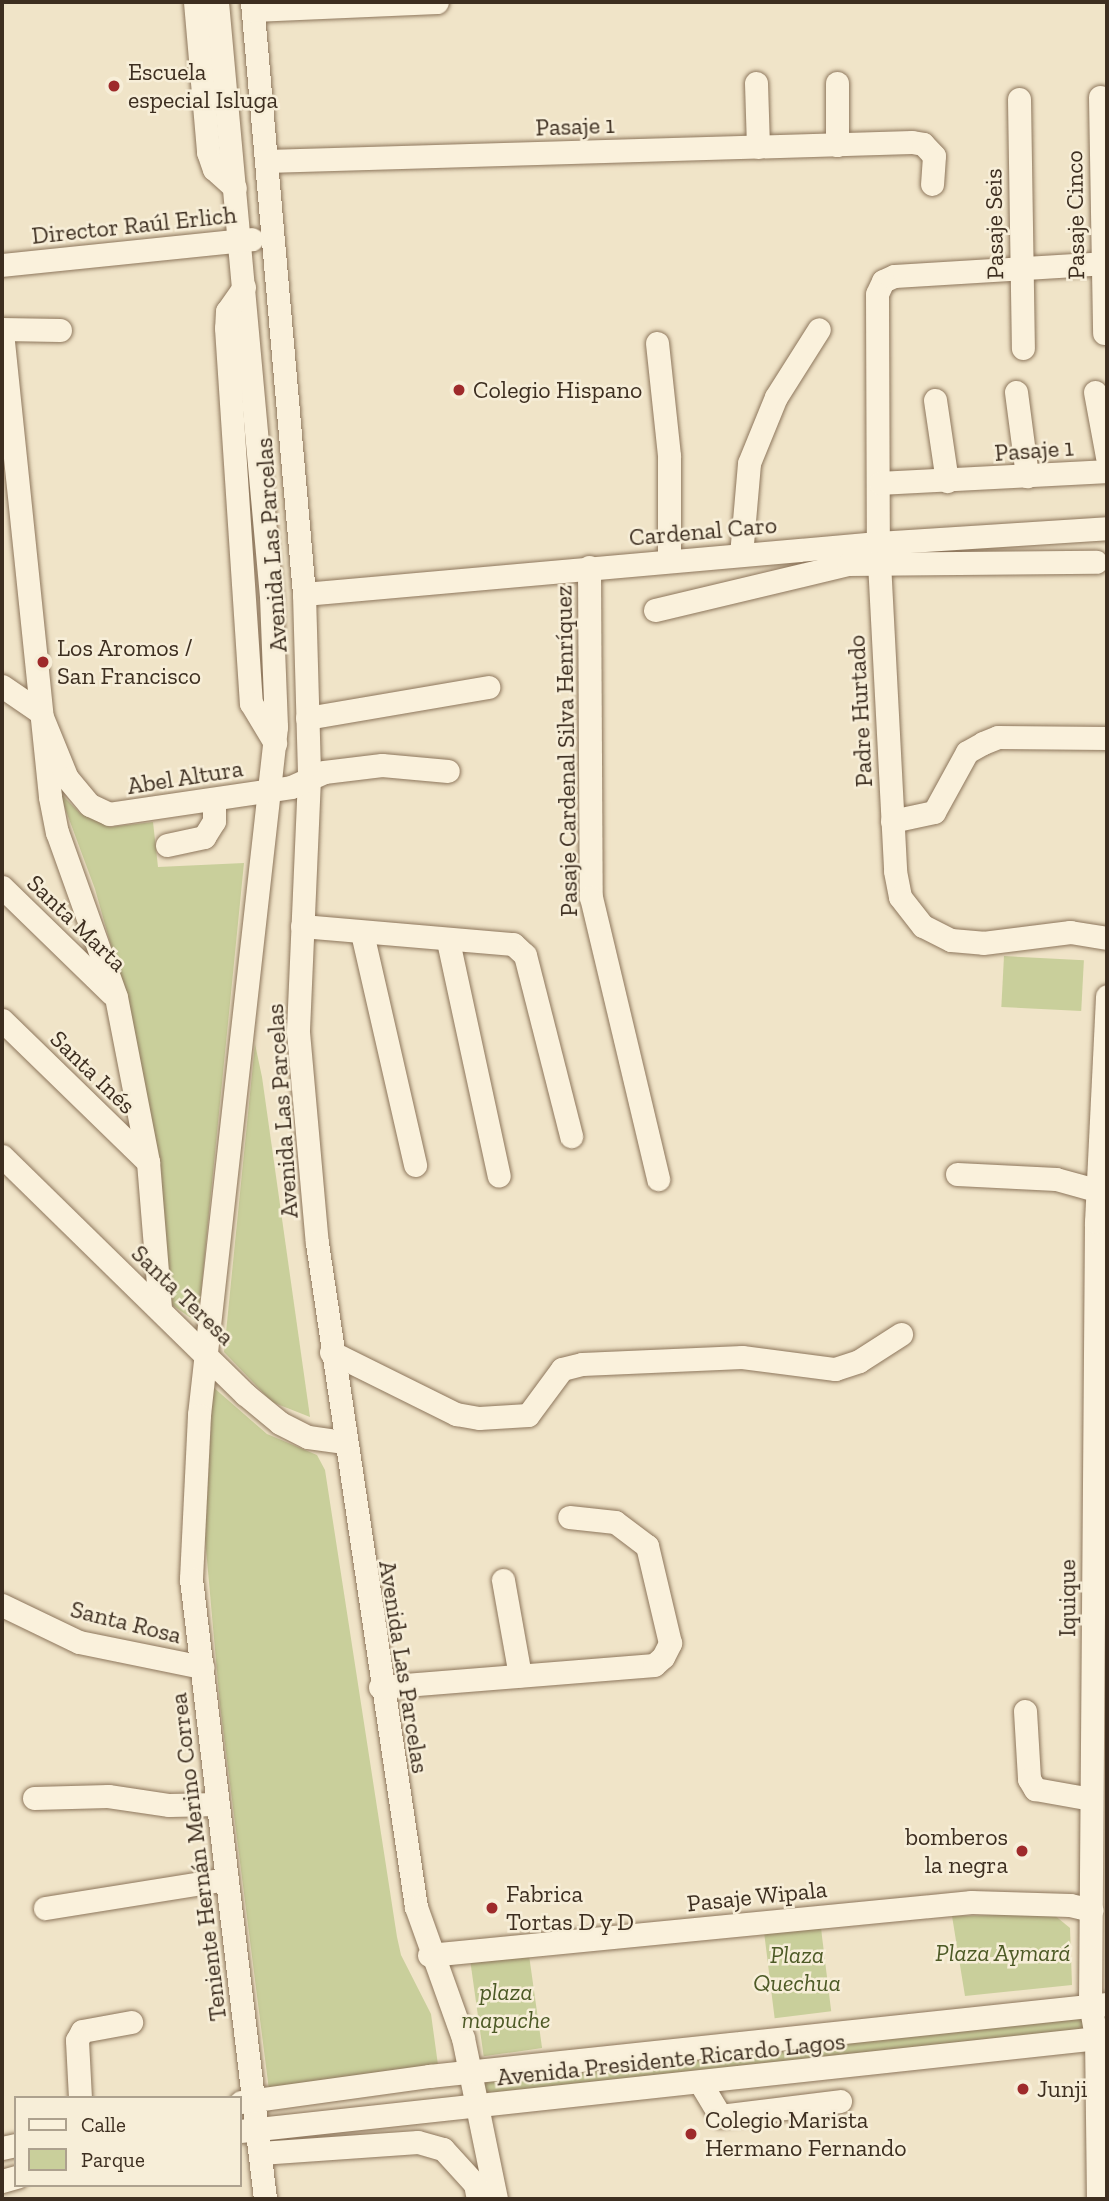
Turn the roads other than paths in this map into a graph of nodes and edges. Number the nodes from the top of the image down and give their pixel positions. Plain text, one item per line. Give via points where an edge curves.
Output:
1 (195, 2) edge
2 (217, 2) edge
3 (437, 2) edge
4 (252, 6) edge
5 (756, 83) dead end
6 (837, 83) dead end
7 (1100, 97) dead end
8 (1019, 99) dead end
9 (837, 145) junction
10 (758, 147) junction
11 (266, 161) junction
12 (932, 184) dead end
13 (235, 188) junction
14 (273, 237) junction
15 (240, 240) junction
16 (1104, 263) edge
17 (2, 265) edge
18 (1020, 268) junction
19 (819, 328) dead end
20 (60, 330) dead end
21 (2, 331) edge
22 (1104, 332) dead end
23 (657, 343) dead end
24 (1023, 348) dead end
25 (1016, 392) dead end
26 (1095, 392) dead end
27 (935, 400) dead end
28 (1107, 457) edge
29 (1107, 471) edge
30 (1027, 476) junction
31 (947, 481) junction
32 (880, 483) junction
33 (1107, 528) edge
34 (878, 552) junction
35 (741, 555) junction
36 (669, 561) junction
37 (1096, 562) dead end
38 (589, 567) junction
39 (304, 594) junction
40 (655, 610) dead end
41 (2, 687) edge
42 (488, 687) dead end
43 (40, 712) junction
44 (307, 718) junction
45 (1107, 738) edge
46 (449, 771) dead end
47 (309, 778) junction
48 (271, 790) junction
49 (214, 801) junction
50 (892, 821) junction
51 (167, 845) dead end
52 (2, 887) edge
53 (302, 926) junction
54 (362, 933) junction
55 (1107, 938) edge
56 (448, 941) junction
57 (1107, 996) edge
58 (116, 998) junction
59 (2, 1020) edge
60 (571, 1136) dead end
61 (2, 1156) edge
62 (148, 1162) junction
63 (415, 1165) dead end
64 (957, 1174) dead end
65 (499, 1176) dead end
66 (658, 1179) dead end
67 (1102, 1191) edge
68 (1102, 1222) edge
69 (160, 1308) junction
70 (901, 1334) dead end
71 (331, 1352) junction
72 (207, 1354) junction
73 (1101, 1382) edge
74 (343, 1441) junction
75 (1100, 1492) edge
76 (569, 1517) dead end
77 (191, 1578) joint
78 (503, 1580) dead end
79 (2, 1605) edge
80 (1100, 1652) edge
81 (202, 1667) junction
82 (520, 1675) junction
83 (380, 1687) junction
84 (1025, 1711) dead end
85 (1097, 1790) edge
86 (34, 1798) dead end
87 (218, 1804) junction
88 (1099, 1872) edge
89 (227, 1879) junction
90 (45, 1908) dead end
91 (1091, 1910) junction
92 (429, 1955) junction
93 (1099, 2004) edge
94 (131, 2022) dead end
95 (1102, 2037) edge
96 (469, 2074) junction
97 (701, 2084) junction
98 (80, 2096) edge
99 (840, 2101) dead end
100 (247, 2102) edge
101 (476, 2107) junction
102 (248, 2130) edge
103 (260, 2153) junction
104 (265, 2199) edge
105 (478, 2199) edge
106 (496, 2199) edge
107 (1098, 2199) edge

1 - 13 street via 208,152 214,169
2 - 13 street, Avenida Las Parcelas
3 - 4 street
4 - 11 street, Avenida Las Parcelas
5 - 10 street
6 - 9 street
7 - 16 street, Pasaje Cinco
8 - 18 street, Pasaje Seis
9 - 10 street, Pasaje 1
9 - 12 street, Pasaje 1 via 923,144 935,164
10 - 11 street, Pasaje 1
11 - 14 street, Avenida Las Parcelas
13 - 15 street, Avenida Las Parcelas
14 - 15 street, Director Raúl Erlich
14 - 39 street, Avenida Las Parcelas
15 - 17 street, Director Raúl Erlich
15 - 48 street, Avenida Las Parcelas via 271,596 275,743
16 - 18 street
16 - 22 street, Pasaje Cinco
18 - 24 street, Pasaje Seis
18 - 32 street, Padre Hurtado via 894,276 883,281 877,294
19 - 35 street via 776,397 750,463
20 - 21 street
21 - 43 street
23 - 36 street via 669,456
25 - 30 street
26 - 28 street
27 - 31 street
29 - 30 street, Pasaje 1
30 - 31 street, Pasaje 1
31 - 32 street, Pasaje 1
32 - 34 street, Padre Hurtado
33 - 34 street, Cardenal Caro
34 - 35 street, Cardenal Caro
34 - 37 street
34 - 40 street via 848,564
34 - 50 street, Padre Hurtado
35 - 36 street, Cardenal Caro
36 - 38 street, Cardenal Caro
38 - 39 street, Cardenal Caro
38 - 66 street, Pasaje Cardenal Silva Henríquez via 591,897
39 - 44 street, Avenida Las Parcelas
41 - 43 street
42 - 44 street
43 - 49 street, Abel Altura via 67,778 100,810 134,813
43 - 58 street via 57,832
44 - 47 street, Avenida Las Parcelas
45 - 50 street via 990,740 967,752 934,812
46 - 47 street, Abel Altura via 382,765
47 - 48 street, Abel Altura
47 - 53 street, Avenida Las Parcelas
48 - 49 street, Abel Altura
48 - 72 street, Avenida Las Parcelas
49 - 51 street via 214,821 204,837
50 - 55 street, Padre Hurtado via 900,897 914,917 940,937 967,943 1049,933
52 - 58 street, Santa Marta
53 - 54 street
53 - 71 street, Avenida Las Parcelas via 298,1032
54 - 56 street
54 - 63 street
56 - 60 street via 498,941 513,944 525,955
56 - 65 street
57 - 67 street, Iquique
58 - 62 street
59 - 62 street, Santa Inés
61 - 69 street, Santa Teresa
62 - 69 street
64 - 67 street via 1056,1178
67 - 68 street, Iquique
68 - 73 street, Iquique
69 - 72 street, Santa Teresa
70 - 71 street via 859,1361 835,1369 742,1357 582,1364 562,1369 528,1415 479,1418 456,1414
71 - 74 street, Avenida Las Parcelas
72 - 74 street, Santa Teresa via 280,1423 308,1437
72 - 77 street, Avenida Las Parcelas via 195,1471
73 - 75 street, Iquique
74 - 83 street, Avenida Las Parcelas
75 - 80 street, Iquique
76 - 82 street via 615,1522 647,1546 670,1643 654,1665
77 - 81 street, Teniente Hernán Merino Correa
78 - 82 street
79 - 81 street, Santa Rosa via 79,1642
80 - 85 street, Iquique
81 - 87 street, Teniente Hernán Merino Correa
82 - 83 street
83 - 92 street, Avenida Las Parcelas via 416,1907
84 - 85 street via 1029,1779 1035,1789
85 - 88 street, Iquique
86 - 87 street via 108,1796 169,1805
87 - 89 street, Teniente Hernán Merino Correa
88 - 91 street, Iquique
89 - 90 street
89 - 100 street, Teniente Hernán Merino Correa
91 - 92 street, Pasaje Wipala via 1070,1905 971,1902
91 - 93 street, Iquique
92 - 96 street, Avenida Las Parcelas via 451,1998
93 - 95 street, Iquique
93 - 96 street, Avenida Presidente Ricardo Lagos
94 - 98 street via 82,2031 76,2040
95 - 97 street, Avenida Presidente Ricardo Lagos
95 - 107 street, Iquique
96 - 100 street, Avenida Presidente Ricardo Lagos
96 - 101 street, Avenida Las Parcelas
97 - 99 street via 720,2116
97 - 101 street, Avenida Presidente Ricardo Lagos
100 - 102 street, Teniente Hernán Merino Correa
101 - 102 street, Avenida Presidente Ricardo Lagos via 380,2113
101 - 106 street, Avenida Las Parcelas
102 - 103 street, Teniente Hernán Merino Correa
103 - 104 street, Teniente Hernán Merino Correa
103 - 105 street via 418,2142 443,2149 475,2184

